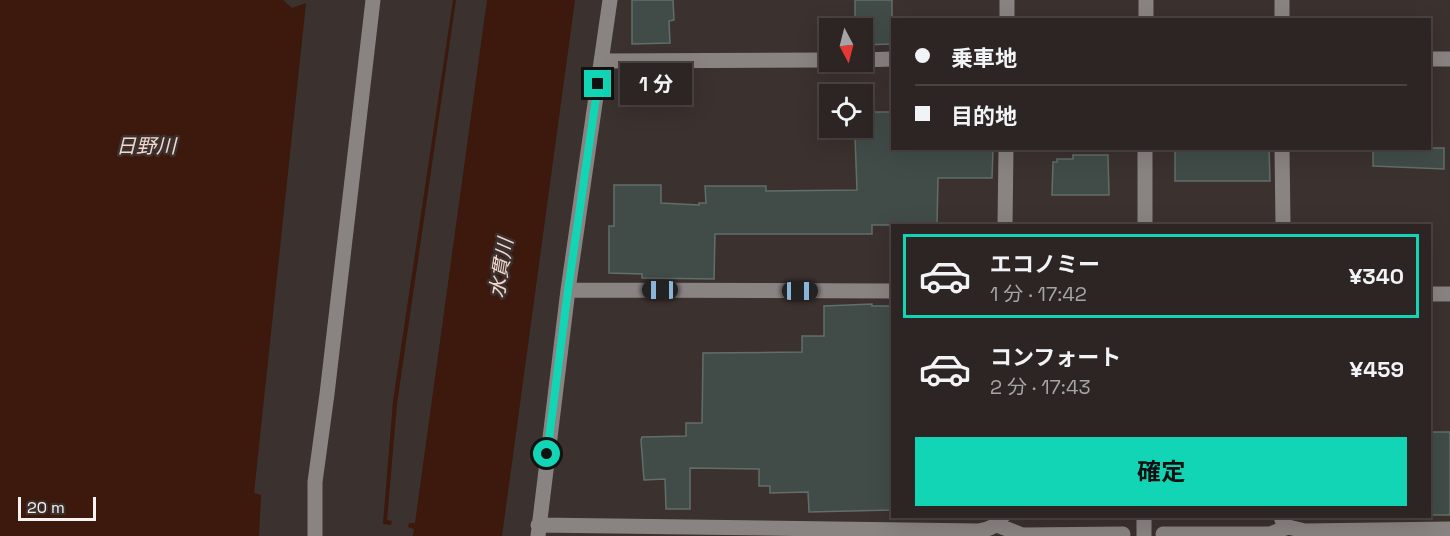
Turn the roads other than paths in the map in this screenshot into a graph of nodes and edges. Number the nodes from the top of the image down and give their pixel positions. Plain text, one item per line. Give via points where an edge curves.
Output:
1 (373, 0) edge
2 (610, 0) edge
3 (1007, 0) edge
4 (1146, 0) edge
5 (1282, 0) edge
6 (1007, 18) edge
7 (1146, 18) edge
8 (1282, 18) edge
9 (891, 59) edge
10 (1431, 59) edge
11 (1450, 59) edge
12 (819, 60) edge
13 (873, 60) edge
14 (601, 61) junction
15 (1006, 150) edge
16 (1145, 150) edge
17 (1282, 150) edge
18 (1005, 224) edge
19 (1145, 224) edge
20 (1283, 224) edge
21 (568, 290) junction
22 (891, 291) edge
23 (1431, 294) edge
24 (1450, 294) edge
25 (1144, 518) edge
26 (1000, 520) edge
27 (1285, 521) edge
28 (1450, 529) edge
29 (538, 530) edge
30 (1123, 534) dead end
31 (1163, 534) dead end
32 (315, 536) edge
33 (1144, 536) edge

1 - 32 street via 315,482
2 - 14 street
3 - 6 street
4 - 7 street
5 - 8 street
9 - 13 street
10 - 11 street
12 - 14 street
14 - 21 street
15 - 18 street
16 - 19 street
17 - 20 street
21 - 22 street
21 - 29 street
23 - 24 street
25 - 33 street
26 - 29 street via 990,529 979,531
26 - 30 street via 1022,535
27 - 28 street via 1305,531
27 - 31 street via 1270,534

